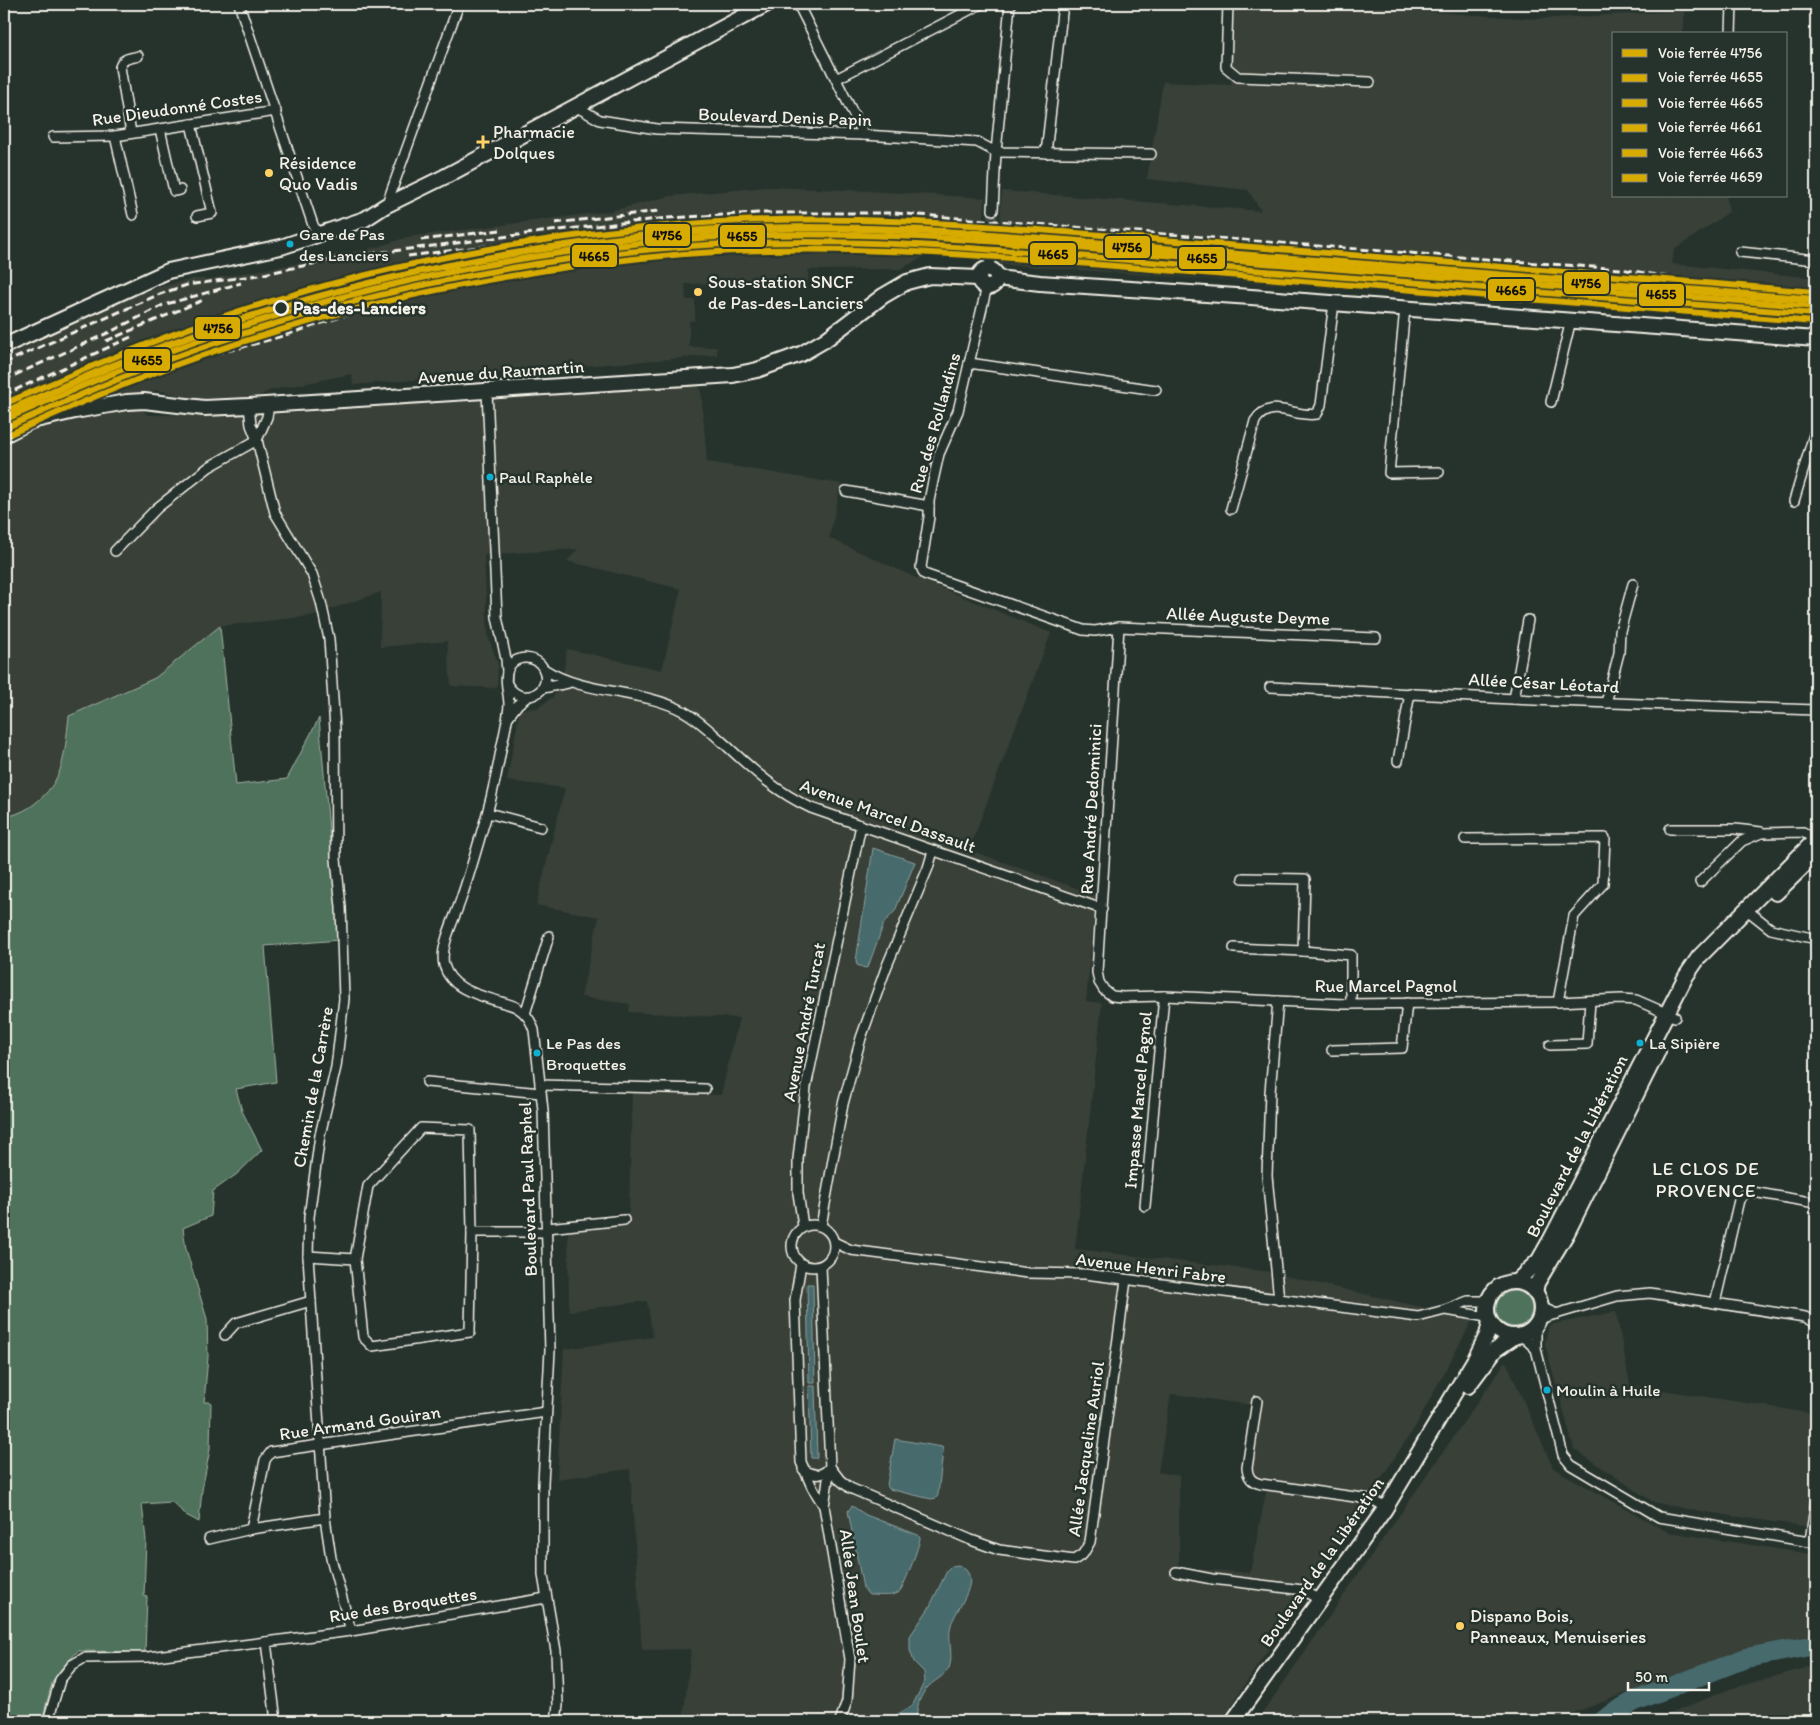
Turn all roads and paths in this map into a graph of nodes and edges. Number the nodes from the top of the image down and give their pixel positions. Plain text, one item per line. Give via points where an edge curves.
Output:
1 (239, 4) edge
2 (459, 4) edge
3 (766, 4) edge
4 (798, 4) edge
5 (981, 4) edge
6 (1010, 4) edge
7 (1064, 4) edge
8 (1228, 4) edge
9 (1732, 4) edge
10 (1731, 32) edge
11 (138, 56) dead end
12 (836, 79) junction
13 (1370, 82) dead end
14 (575, 106) junction
15 (276, 111) junction
16 (191, 124) junction
17 (160, 129) junction
18 (131, 133) junction
19 (864, 135) junction
20 (115, 136) junction
21 (53, 137) dead end
22 (996, 152) junction
23 (1046, 153) junction
24 (1151, 154) dead end
25 (180, 190) dead end
26 (386, 206) junction
27 (993, 210) tunnel mouth
28 (133, 215) dead end
29 (198, 216) dead end
30 (319, 235) junction
31 (1740, 252) dead end
32 (1816, 260) edge
33 (989, 274) junction
34 (1334, 303) junction
35 (1405, 308) junction
36 (1571, 320) junction
37 (4, 337) edge
38 (18, 338) junction
39 (1816, 340) edge
40 (4, 346) edge
41 (969, 362) junction
42 (1156, 390) dead end
43 (487, 391) junction
44 (1551, 402) dead end
45 (269, 405) junction
46 (249, 406) junction
47 (1816, 428) edge
48 (4, 435) edge
49 (256, 440) junction
50 (1439, 472) dead end
51 (846, 491) dead end
52 (1794, 501) dead end
53 (928, 506) junction
54 (1231, 509) dead end
55 (115, 551) dead end
56 (1632, 584) dead end
57 (1528, 620) dead end
58 (1119, 628) junction
59 (1376, 638) dead end
60 (502, 643) junction
61 (524, 658) junction
62 (544, 670) junction
63 (507, 672) junction
64 (571, 683) junction
65 (507, 684) junction
66 (1270, 687) dead end
67 (543, 688) junction
68 (1410, 693) junction
69 (527, 697) junction
70 (1514, 699) junction
71 (1606, 702) junction
72 (1816, 710) edge
73 (508, 717) junction
74 (1398, 761) dead end
75 (488, 814) junction
76 (861, 825) junction
77 (541, 827) dead end
78 (1670, 829) dead end
79 (1761, 832) junction
80 (1465, 838) dead end
81 (1816, 839) edge
82 (933, 851) junction
83 (1816, 854) edge
84 (1243, 878) dead end
85 (1700, 882) dead end
86 (1102, 909) junction
87 (1750, 912) junction
88 (549, 936) dead end
89 (1816, 939) edge
90 (1234, 948) dead end
91 (1303, 952) junction
92 (1104, 990) joint
93 (1164, 996) junction
94 (1278, 1001) junction
95 (1590, 1001) junction
96 (1558, 1002) junction
97 (1407, 1003) junction
98 (1351, 1004) junction
99 (525, 1014) junction
100 (1671, 1015) junction
101 (1550, 1045) dead end
102 (1332, 1050) dead end
103 (427, 1082) dead end
104 (541, 1089) junction
105 (706, 1089) dead end
106 (1816, 1203) edge
107 (1145, 1206) dead end
108 (624, 1220) dead end
109 (804, 1226) junction
110 (820, 1226) junction
111 (547, 1230) junction
112 (472, 1232) junction
113 (834, 1242) junction
114 (851, 1250) junction
115 (308, 1256) junction
116 (832, 1256) junction
117 (355, 1259) junction
118 (801, 1264) junction
119 (821, 1266) junction
120 (1126, 1280) junction
121 (1516, 1282) junction
122 (1535, 1292) junction
123 (1279, 1300) junction
124 (311, 1301) junction
125 (1488, 1301) junction
126 (1716, 1303) junction
127 (1445, 1310) junction
128 (1539, 1317) junction
129 (1488, 1320) junction
130 (1816, 1323) edge
131 (225, 1334) dead end
132 (1518, 1336) junction
133 (1536, 1349) junction
134 (1257, 1401) dead end
135 (546, 1412) junction
136 (1438, 1422) junction
137 (321, 1444) junction
138 (830, 1467) junction
139 (803, 1469) junction
140 (1816, 1500) edge
141 (824, 1506) junction
142 (1385, 1509) junction
143 (325, 1518) junction
144 (251, 1529) junction
145 (209, 1539) dead end
146 (1813, 1542) edge
147 (1176, 1572) dead end
148 (546, 1598) junction
149 (1320, 1600) junction
150 (351, 1631) junction
151 (266, 1642) junction
152 (48, 1721) edge
153 (276, 1721) edge
154 (556, 1721) edge
155 (840, 1721) edge
156 (1233, 1721) edge

1 - 15 street
2 - 26 street
3 - 14 street
4 - 12 street
5 - 12 street
6 - 22 street
7 - 23 street
8 - 13 street via 1226,67 1238,77
9 - 10 street
11 - 18 street via 125,59 120,67
12 - 19 street
14 - 19 street, Boulevard Denis Papin via 600,120 658,128
14 - 26 street
15 - 16 street, Rue Dieudonné Costes
15 - 30 street
16 - 17 street, Rue Dieudonné Costes
16 - 29 street via 212,213
17 - 18 street, Rue Dieudonné Costes
17 - 25 street via 174,191
18 - 20 street, Rue Dieudonné Costes
19 - 22 street, Boulevard Denis Papin via 977,142
20 - 21 street, Rue Dieudonné Costes
20 - 28 street
22 - 23 street
22 - 27 street
23 - 24 street
26 - 30 street via 365,219
30 - 38 street via 252,254 168,271
31 - 32 street
33 - 34 street, Avenue du Raumartin via 1040,284
33 - 41 street, Rue des Rollandins
33 - 43 street, Avenue du Raumartin via 930,276 907,282 801,354 733,376
34 - 35 street, Avenue du Raumartin
34 - 54 street via 1321,405 1317,414 1273,408 1259,414
35 - 36 street, Avenue du Raumartin
35 - 50 street via 1389,473
36 - 39 street, Avenue du Raumartin
36 - 44 street
37 - 38 street
38 - 40 street
41 - 42 street
41 - 53 street, Rue des Rollandins via 958,411 939,454
43 - 45 street, Avenue du Raumartin
43 - 60 street via 497,617
45 - 46 street, Avenue du Raumartin
45 - 49 street
46 - 48 street, Avenue du Raumartin via 204,408 127,402 31,421
46 - 49 street, Chemin de la Carrère
47 - 52 street
49 - 55 street via 209,467 157,508
49 - 115 street, Chemin de la Carrère via 275,513 312,574 320,602 328,639 335,729 336,859 344,999 336,1067 320,1135 308,1217
51 - 53 street
53 - 58 street, Rue des Rollandins via 921,567 926,576 1083,630
56 - 71 street
57 - 70 street
58 - 59 street, Allée Auguste Deyme
58 - 86 street, Rue André Dedominici
60 - 61 street
60 - 63 street
61 - 62 street via 536,660
61 - 63 street via 513,662
62 - 64 street, Avenue Marcel Dassault
62 - 67 street
63 - 65 street
64 - 67 street, Avenue Marcel Dassault
64 - 76 street, Avenue Marcel Dassault via 652,700 681,710 782,793 811,808
65 - 69 street via 515,694
65 - 73 street
66 - 68 street, Allée César Léotard
67 - 69 street
68 - 70 street, Allée César Léotard
68 - 74 street
69 - 73 street
70 - 71 street, Allée César Léotard
71 - 72 street, Allée César Léotard
73 - 75 street
75 - 77 street
75 - 99 street via 444,948 443,963 454,983 480,996 518,1008
76 - 82 street, Avenue Marcel Dassault
76 - 109 street, Avenue André Turcat via 806,1087 798,1160 798,1193
78 - 79 street
79 - 81 street via 1803,832
79 - 85 street via 1742,841
80 - 96 street via 1605,838 1603,884 1574,916
81 - 87 street, Boulevard de la Libération
82 - 86 street, Avenue Marcel Dassault
82 - 110 street via 861,1038 835,1139
83 - 87 street, Boulevard de la Libération
84 - 91 street via 1305,879
86 - 92 street, Rue André Dedominici via 1097,972 1098,982
87 - 89 street via 1771,929
87 - 100 street, Boulevard de la Libération via 1699,957 1686,976
88 - 99 street
90 - 91 street
91 - 98 street via 1351,955
92 - 93 street, Rue Marcel Pagnol via 1116,996
93 - 94 street, Rue Marcel Pagnol
93 - 107 street, Impasse Marcel Pagnol
94 - 98 street, Rue Marcel Pagnol
94 - 123 street via 1267,1176
95 - 96 street, Rue Marcel Pagnol
95 - 100 street, Rue Marcel Pagnol via 1636,1000
95 - 101 street via 1588,1044
96 - 97 street, Rue Marcel Pagnol
97 - 98 street, Rue Marcel Pagnol
97 - 102 street via 1402,1048
99 - 104 street, Boulevard Paul Raphel via 534,1030
100 - 121 street, Boulevard de la Libération via 1539,1260
100 - 122 street, Boulevard de la Libération via 1610,1148
103 - 104 street
104 - 105 street
104 - 111 street, Boulevard Paul Raphel
106 - 126 street via 1747,1191 1739,1200
108 - 111 street
109 - 110 street
109 - 118 street via 794,1235 791,1248
110 - 113 street via 827,1230
111 - 112 street
111 - 135 street, Boulevard Paul Raphel via 550,1350
112 - 117 street via 470,1332 372,1346 363,1338
112 - 117 street via 470,1130 421,1128 368,1186
113 - 114 street, Avenue Henri Fabre
113 - 116 street
114 - 116 street, Avenue Henri Fabre
114 - 120 street, Avenue Henri Fabre via 1028,1273 1085,1274
115 - 117 street
115 - 124 street, Chemin de la Carrère
116 - 119 street
118 - 119 street
118 - 139 street via 795,1300
119 - 138 street
120 - 123 street, Avenue Henri Fabre
120 - 138 street, Allée Jacqueline Auriol via 1093,1522 1088,1548 1079,1558 1069,1560 1018,1554 985,1546 850,1488
121 - 122 street
121 - 125 street, Boulevard de la Libération via 1496,1289
122 - 128 street
123 - 127 street, Avenue Henri Fabre via 1418,1317
124 - 131 street via 236,1323
124 - 137 street, Chemin de la Carrère
125 - 127 street, Avenue Henri Fabre via 1468,1301
125 - 129 street, Boulevard de la Libération
126 - 128 street via 1650,1293 1617,1296
126 - 130 street via 1805,1316
127 - 129 street, Avenue Henri Fabre
128 - 132 street, Boulevard de la Libération via 1530,1331
128 - 133 street
129 - 132 street via 1499,1333
129 - 136 street, Boulevard de la Libération via 1487,1335
132 - 133 street
132 - 136 street, Boulevard de la Libération via 1495,1350
133 - 146 street via 1563,1455 1571,1465 1659,1516
134 - 142 street via 1247,1468 1250,1479 1261,1484 1370,1499
135 - 137 street, Rue Armand Gouiran
135 - 148 street, Boulevard Paul Raphel via 542,1541
136 - 142 street, Boulevard de la Libération
137 - 143 street, Chemin de la Carrère
137 - 144 street, Rue Armand Gouiran via 271,1452 265,1460
138 - 139 street via 818,1475
138 - 141 street
139 - 141 street
140 - 146 street
141 - 155 street, Allée Jean Boulet via 850,1659 847,1701
142 - 149 street, Boulevard de la Libération
143 - 144 street
143 - 150 street, Chemin de la Carrère via 331,1558
144 - 145 street
147 - 149 street via 1303,1590
148 - 150 street, Rue des Broquettes
148 - 154 street, Boulevard Paul Raphel via 556,1651
149 - 156 street, Boulevard de la Libération
150 - 151 street, Rue des Broquettes
151 - 152 street, Rue des Broquettes via 148,1657 84,1658 72,1665 60,1680
151 - 153 street

